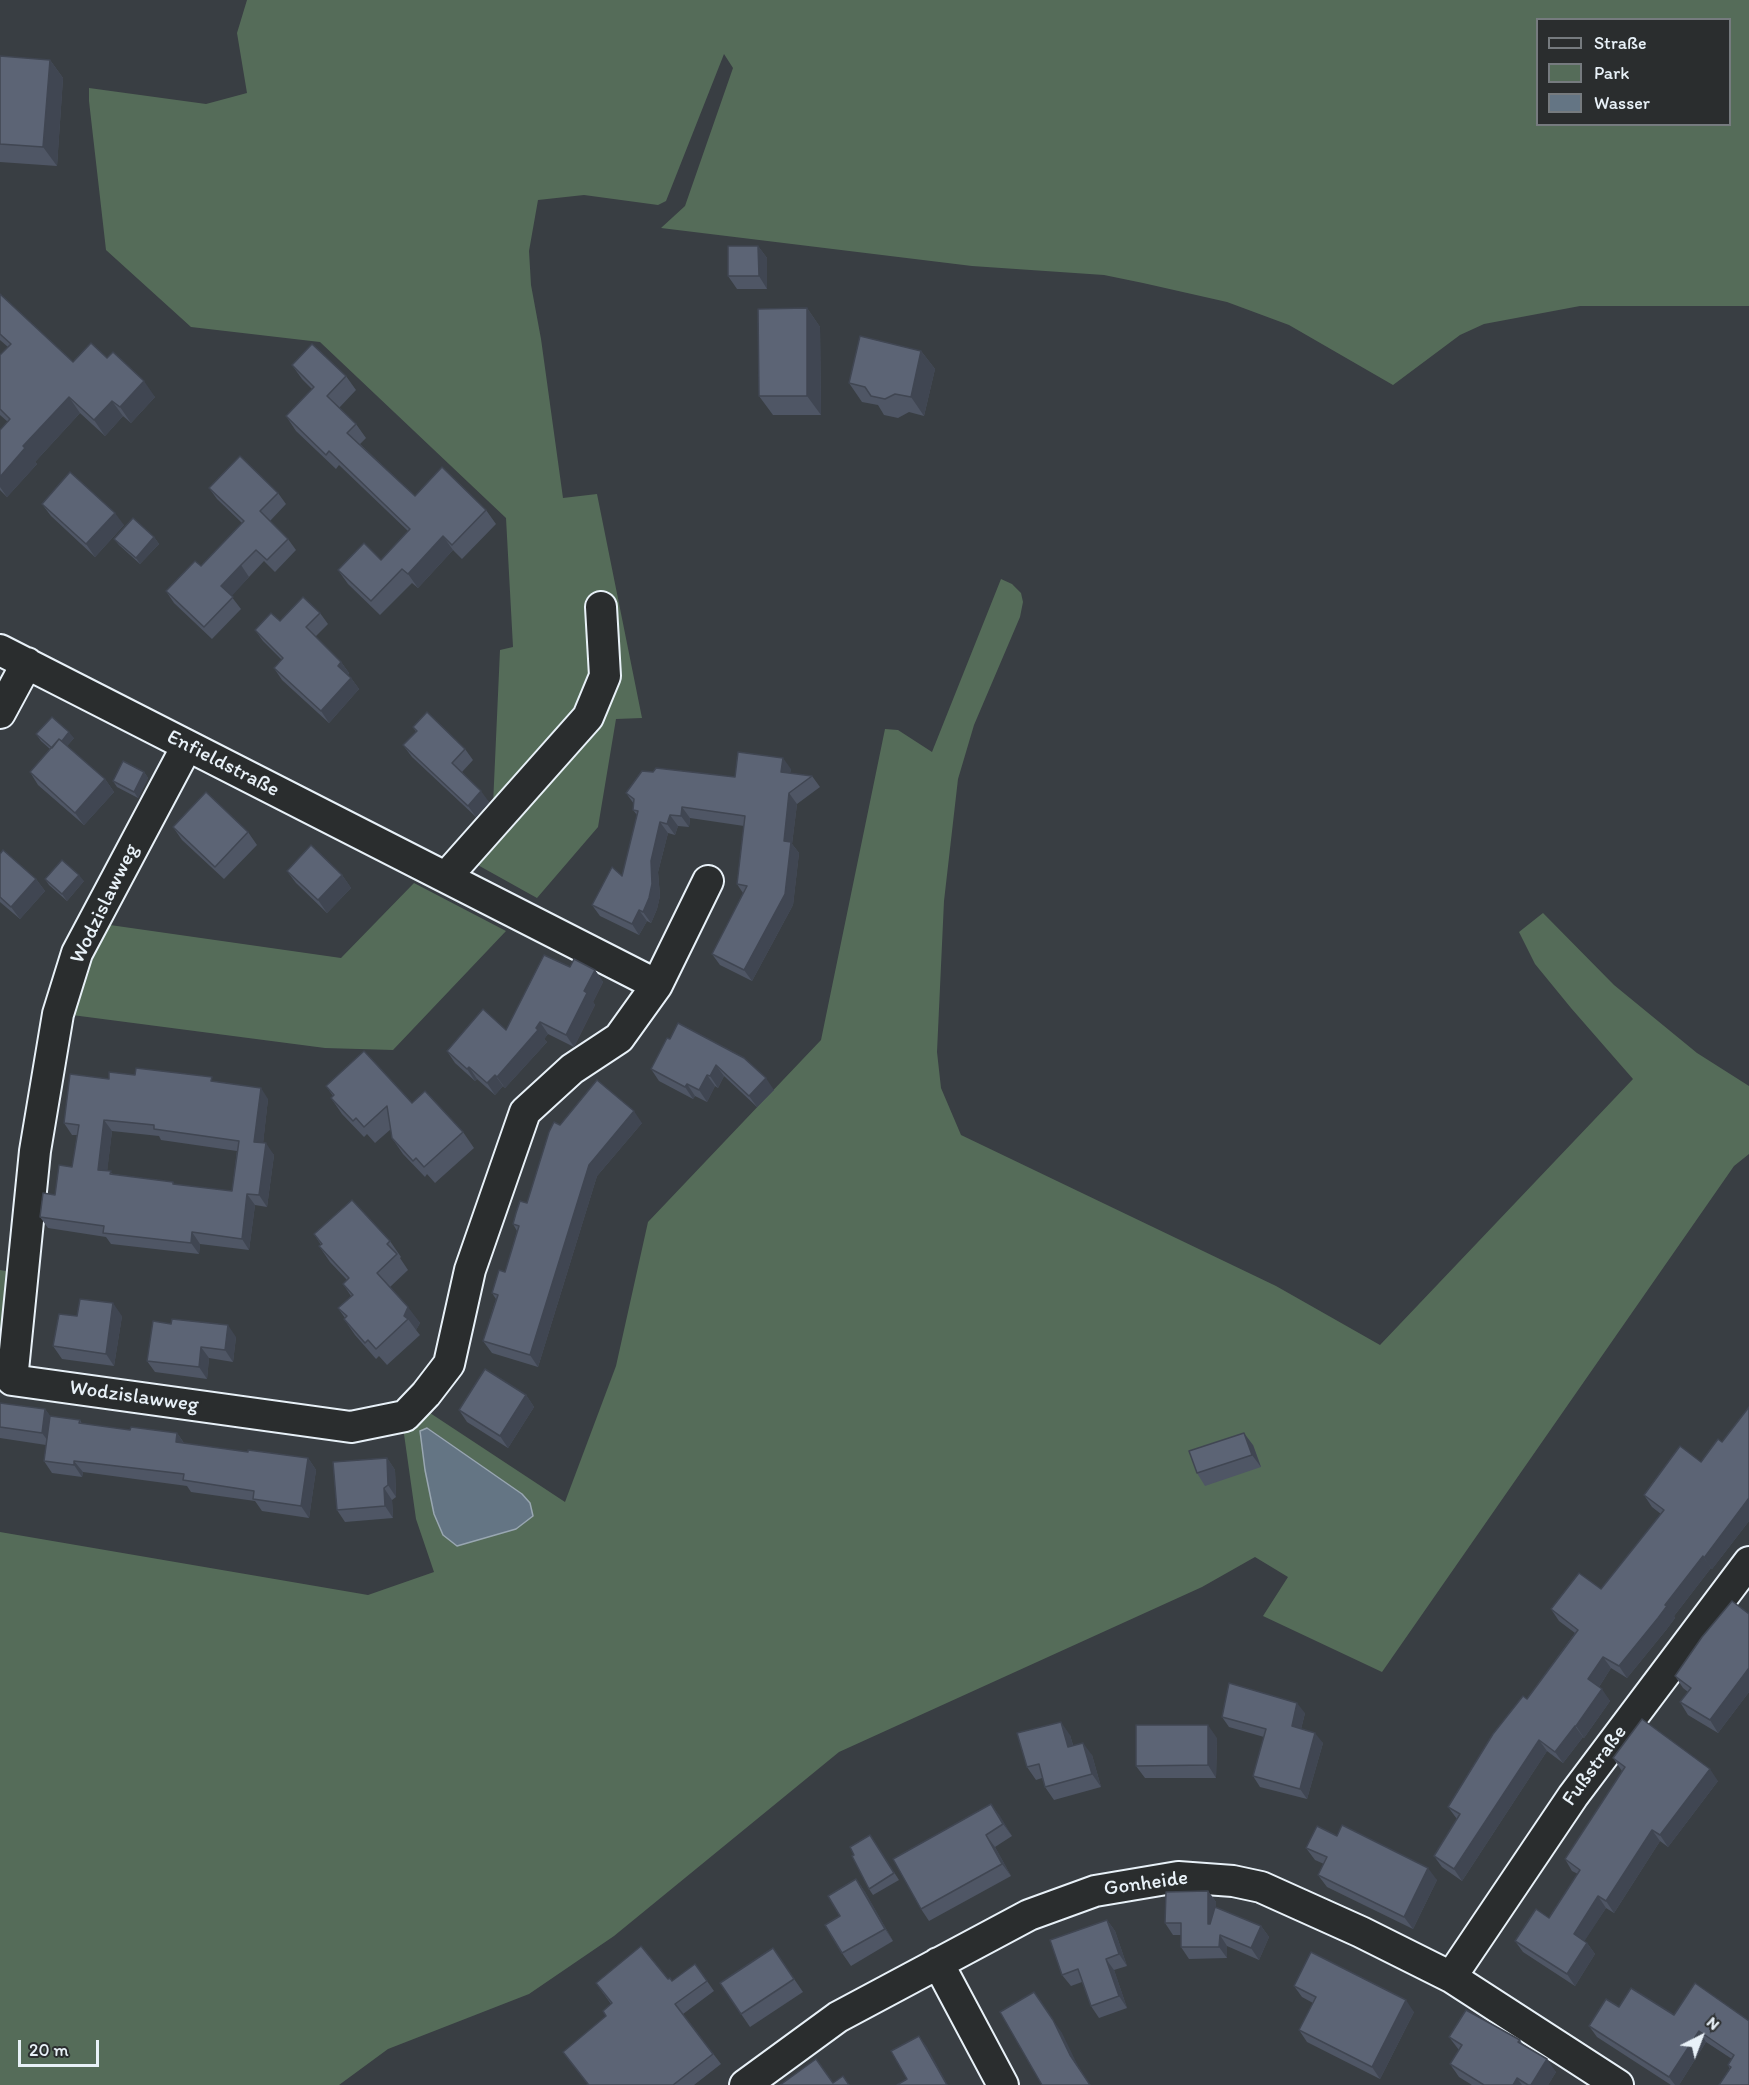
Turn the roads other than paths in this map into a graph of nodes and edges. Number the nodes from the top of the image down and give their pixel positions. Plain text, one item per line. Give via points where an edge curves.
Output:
1 (601, 607) dead end
2 (0, 650) edge
3 (27, 663) junction
4 (0, 713) edge
5 (187, 746) junction
6 (446, 877) junction
7 (708, 881) dead end
8 (657, 985) junction
9 (1749, 1562) edge
10 (948, 1958) junction
11 (1451, 1977) junction
12 (745, 2085) edge
13 (1004, 2085) edge
14 (1618, 2085) edge

1 - 6 street via 605,676 588,717
2 - 3 street, Enfieldstraße
3 - 4 street
3 - 5 street, Enfieldstraße
5 - 6 street, Enfieldstraße
5 - 8 street, Wodzislawweg via 77,953 58,1014 34,1151 12,1380 351,1427 405,1416 448,1364 470,1270 525,1112 572,1069 619,1038
6 - 8 street, Enfieldstraße
7 - 8 street
9 - 11 street, Fußstraße via 1573,1796
10 - 11 street, Gonheide via 1029,1915 1095,1891 1178,1877 1206,1877 1261,1887
10 - 12 street, Gonheide via 838,2017
10 - 13 street
11 - 14 street, Gonheide

